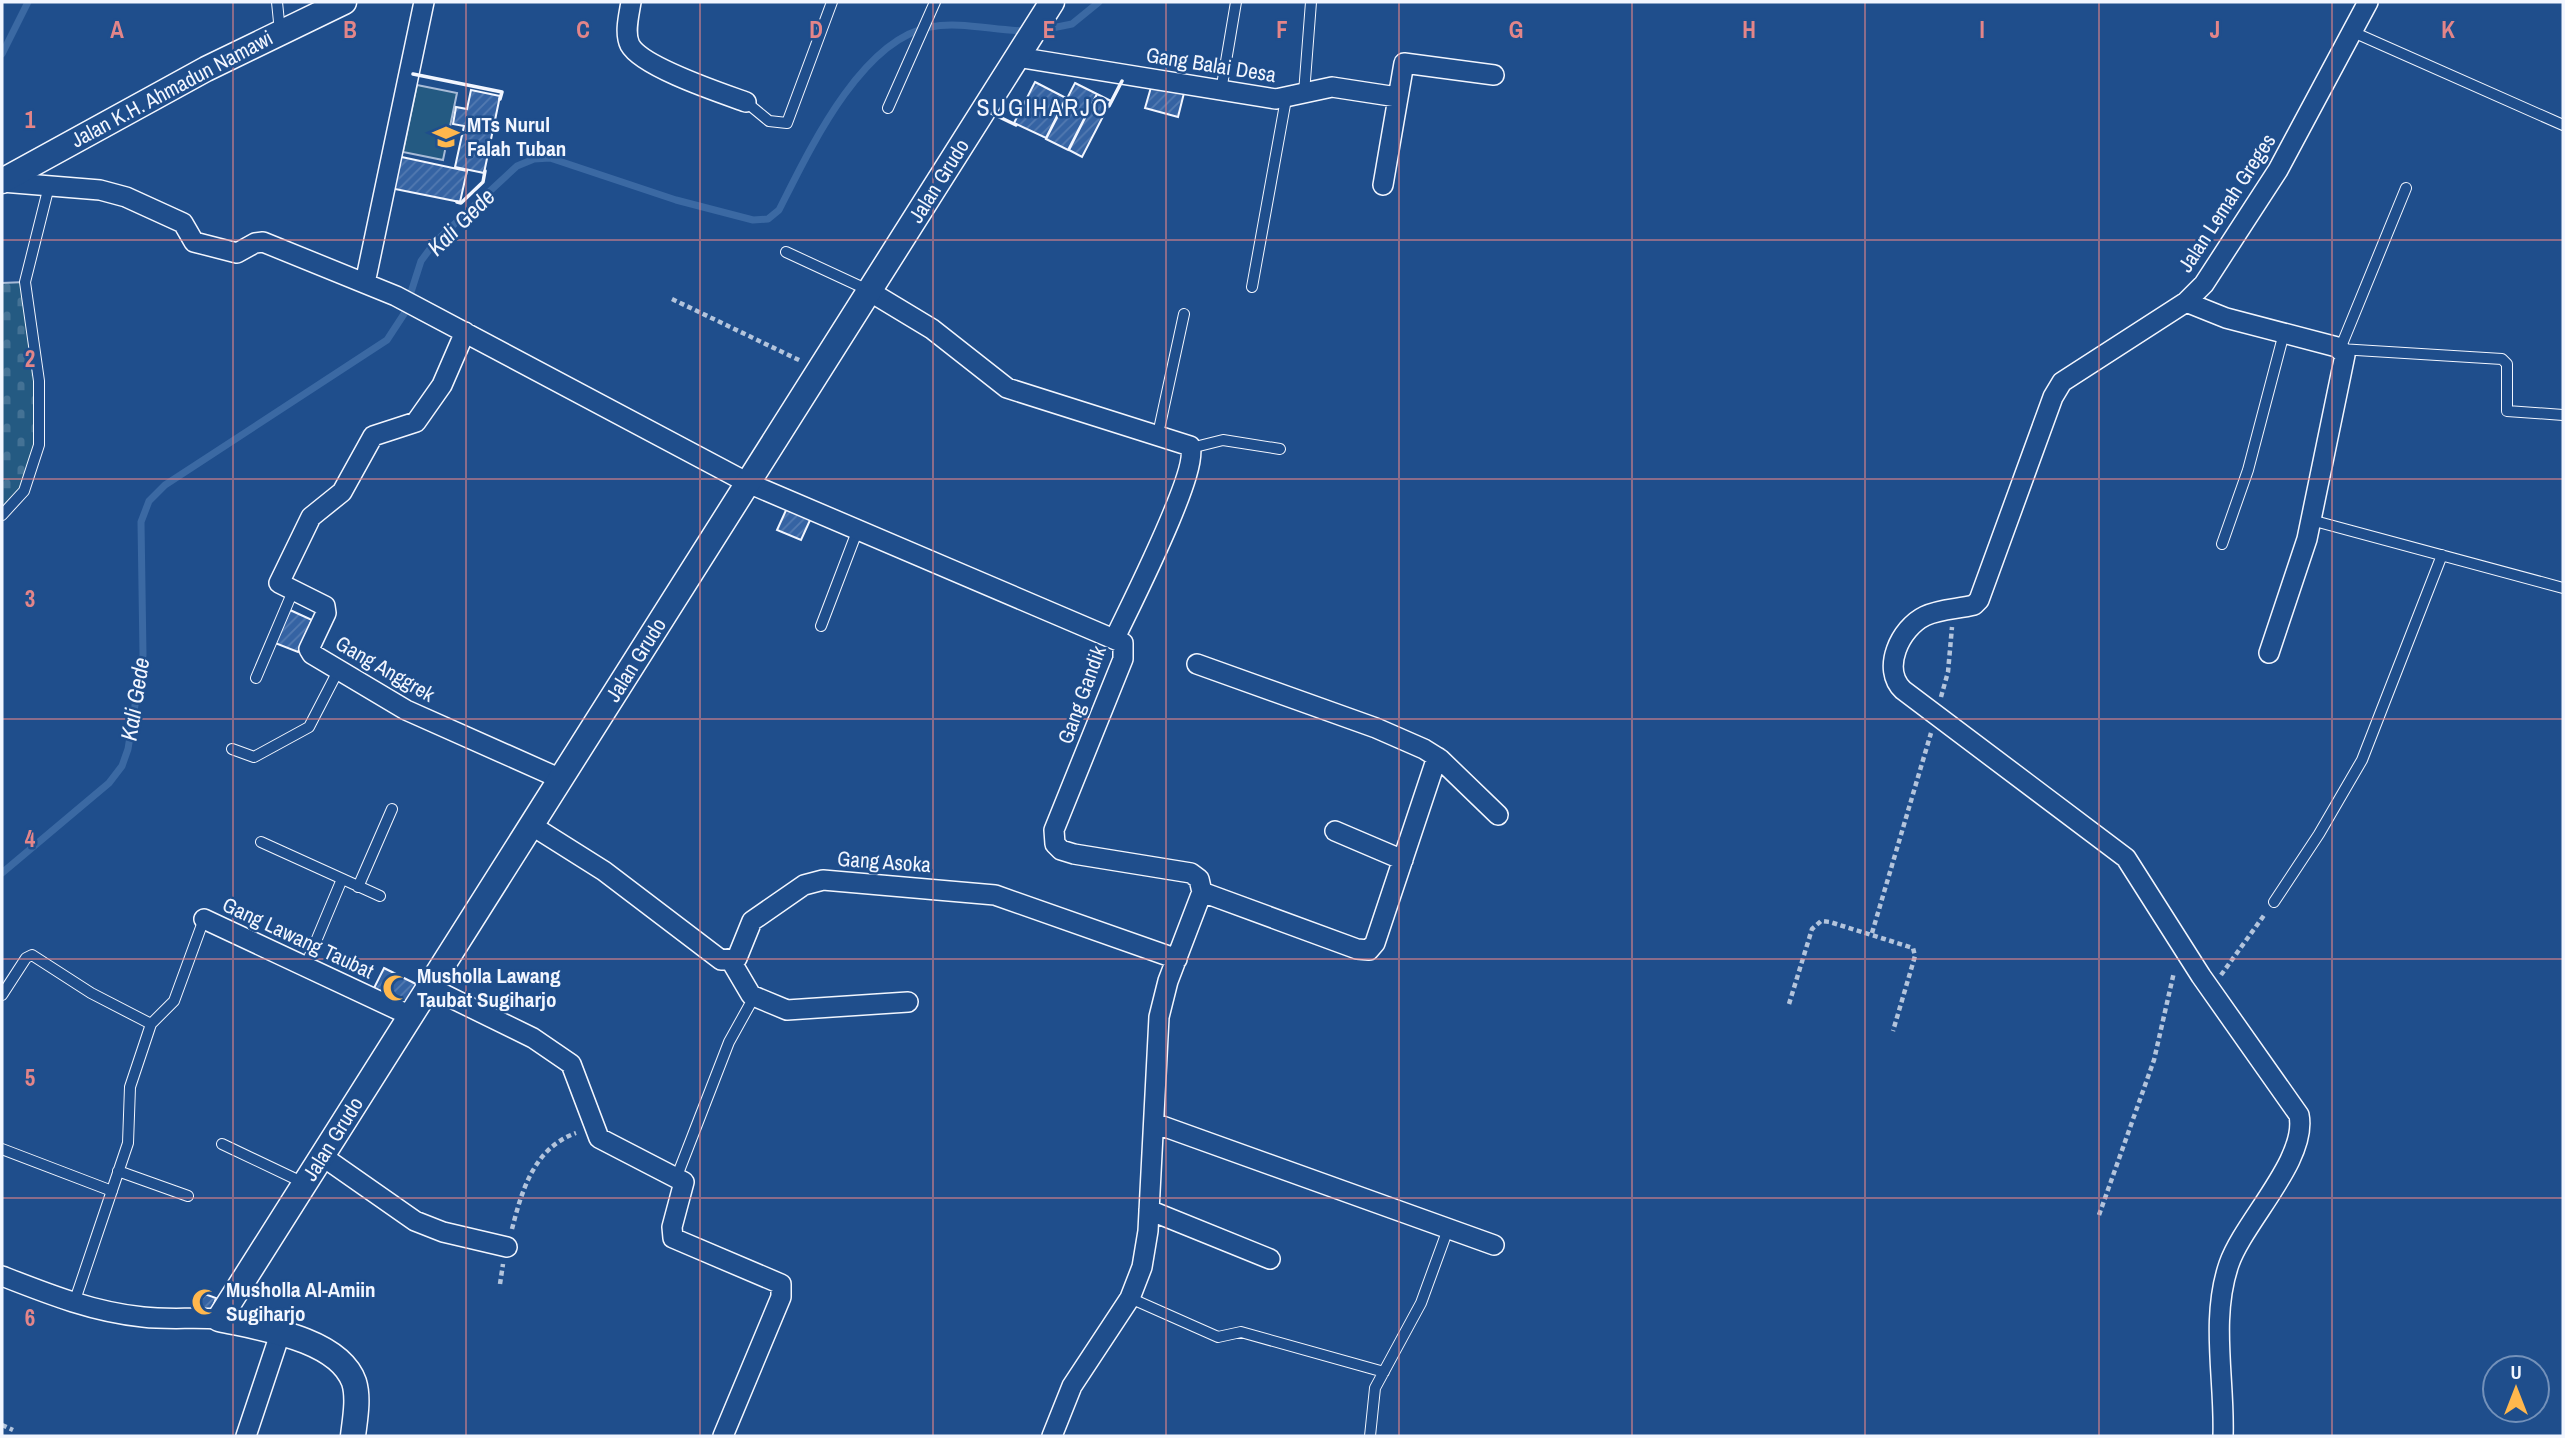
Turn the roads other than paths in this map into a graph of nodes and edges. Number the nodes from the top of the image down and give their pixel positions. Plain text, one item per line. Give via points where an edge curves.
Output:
1 (277, 2) edge
2 (344, 2) edge
3 (424, 2) edge
4 (631, 2) edge
5 (832, 2) edge
6 (935, 2) edge
7 (1236, 2) edge
8 (1311, 2) edge
9 (2368, 2) edge
10 (1048, 9) edge
11 (280, 32) junction
12 (2353, 32) junction
13 (1022, 49) junction
14 (1494, 75) dead end
15 (1221, 91) junction
16 (1295, 96) junction
17 (1397, 97) junction
18 (746, 102) joint
19 (888, 108) dead end
20 (2563, 125) edge
21 (2, 182) edge
22 (1383, 185) dead end
23 (49, 186) junction
24 (2406, 188) dead end
25 (786, 252) dead end
26 (365, 283) junction
27 (1252, 287) dead end
28 (869, 291) junction
29 (2186, 302) junction
30 (1184, 314) dead end
31 (465, 332) junction
32 (2284, 333) junction
33 (2340, 349) junction
34 (2563, 415) edge
35 (1158, 434) junction
36 (1191, 447) junction
37 (1280, 449) dead end
38 (748, 483) junction
39 (2, 515) edge
40 (2311, 520) junction
41 (858, 530) junction
42 (2222, 544) dead end
43 (2442, 555) junction
44 (2563, 588) edge
45 (293, 591) junction
46 (821, 626) dead end
47 (1115, 638) junction
48 (2269, 653) dead end
49 (1197, 664) dead end
50 (339, 669) junction
51 (256, 678) dead end
52 (232, 749) dead end
53 (1437, 757) junction
54 (561, 779) junction
55 (393, 809) dead end
56 (1498, 815) dead end
57 (531, 825) junction
58 (1335, 831) dead end
59 (261, 842) dead end
60 (1403, 860) junction
61 (342, 879) junction
62 (358, 887) junction
63 (1202, 892) junction
64 (380, 897) dead end
65 (2274, 902) road end
66 (204, 919) joint
67 (1177, 959) junction
68 (731, 961) junction
69 (306, 965) junction
70 (429, 987) junction
71 (2, 995) edge
72 (754, 997) junction
73 (908, 1002) dead end
74 (411, 1016) junction
75 (151, 1024) junction
76 (1154, 1123) junction
77 (222, 1144) dead end
78 (2, 1149) edge
79 (322, 1156) junction
80 (118, 1171) junction
81 (677, 1176) junction
82 (305, 1184) junction
83 (112, 1191) junction
84 (188, 1196) dead end
85 (1149, 1210) junction
86 (1448, 1228) junction
87 (1493, 1245) dead end
88 (507, 1247) road end
89 (1270, 1259) dead end
90 (2, 1276) edge
91 (1130, 1298) junction
92 (74, 1304) junction
93 (219, 1319) junction
94 (280, 1334) junction
95 (1384, 1372) junction
96 (246, 1436) edge
97 (353, 1436) edge
98 (723, 1436) edge
99 (1052, 1436) edge
100 (1370, 1436) edge
101 (2223, 1436) edge

1 - 11 lane
2 - 11 street, Jalan K.H. Ahmadun Namawi
3 - 26 street
4 - 18 street via 628,34 637,52 684,78
5 - 18 lane via 787,123 769,121
6 - 19 lane
7 - 15 lane
8 - 16 lane
9 - 12 street, Jalan Lemah Greges
10 - 13 street, Jalan Grudo
11 - 21 street, Jalan K.H. Ahmadun Namawi
12 - 20 lane
12 - 29 street, Jalan Lemah Greges via 2278,170 2204,284
13 - 15 street, Gang Balai Desa
13 - 28 street, Jalan Grudo
14 - 17 street via 1407,62
15 - 16 street, Gang Balai Desa
16 - 17 street, Gang Balai Desa via 1332,87
16 - 27 lane
17 - 22 street
21 - 23 street, Gang Gandik
23 - 26 street, Gang Gandik via 118,194 183,223 194,242 239,253 262,242
23 - 39 lane via 25,282 39,381 39,445 24,491
24 - 33 lane
25 - 28 lane
26 - 31 street, Gang Gandik
28 - 35 street via 932,329 1007,388
28 - 38 street, Jalan Grudo
29 - 32 street, Jalan Lemah Greges
29 - 101 street via 2070,374 2059,386 1979,600 1928,615 1913,625 1891,667 1898,685 2126,858 2211,990 2289,1097 2301,1124 2296,1148 2241,1237 2226,1276 2220,1336
30 - 35 lane
31 - 38 street, Gang Gandik
31 - 45 street via 442,385 416,422 373,436 342,492 311,517 279,581
32 - 33 street, Jalan Lemah Greges
32 - 42 lane via 2248,470
33 - 34 lane via 2502,359 2507,364 2507,411
33 - 40 street via 2345,359
35 - 36 street
36 - 37 lane via 1223,440
36 - 47 street via 1192,458 1178,496
38 - 41 street, Gang Gandik
38 - 54 street, Jalan Grudo
40 - 43 lane
40 - 48 street
41 - 46 lane
41 - 47 street, Gang Gandik
43 - 44 lane
43 - 65 lane via 2362,760
45 - 50 street, Gang Anggrek via 325,606 309,650
45 - 51 lane
47 - 63 street, Gang Gandik via 1124,645 1124,659 1054,830 1055,844 1074,854 1191,873 1201,882
49 - 53 street via 1376,728
50 - 52 lane via 305,731 254,757
50 - 54 street, Gang Anggrek via 406,710
53 - 56 street
53 - 60 street
54 - 57 street, Jalan Grudo
55 - 62 lane
57 - 68 street via 604,871 712,957
57 - 70 street, Jalan Grudo
58 - 60 street
59 - 61 lane
60 - 63 street via 1369,950
61 - 62 lane
61 - 69 lane
62 - 64 lane
63 - 67 street
66 - 69 street, Gang Lawang Taubat
66 - 75 lane via 174,1001
67 - 68 street, Gang Asoka via 995,895 823,880 804,885 752,921
67 - 76 street via 1160,1017
68 - 72 street
69 - 74 street, Gang Lawang Taubat
70 - 74 street, Jalan Grudo
70 - 81 street via 564,1058 576,1071 603,1142
71 - 75 lane via 26,958 32,956
72 - 73 street via 796,1011
72 - 81 lane via 729,1042
74 - 79 street, Jalan Grudo
75 - 80 lane via 130,1087 130,1133
76 - 85 street
76 - 86 street
77 - 82 lane
78 - 83 lane
79 - 82 street, Jalan Grudo
79 - 88 street via 415,1221
80 - 83 lane
80 - 84 lane
81 - 98 street via 685,1186 672,1237 776,1280 783,1289
82 - 93 street, Jalan Grudo
83 - 92 lane
85 - 89 street
85 - 91 street via 1142,1267
86 - 87 street
86 - 95 lane via 1421,1303
90 - 92 street
91 - 95 lane via 1219,1337 1241,1332
91 - 99 street via 1072,1386
92 - 93 street via 142,1317
93 - 94 street
94 - 96 street
94 - 97 street via 318,1346 348,1370 356,1391
95 - 100 lane via 1374,1392

